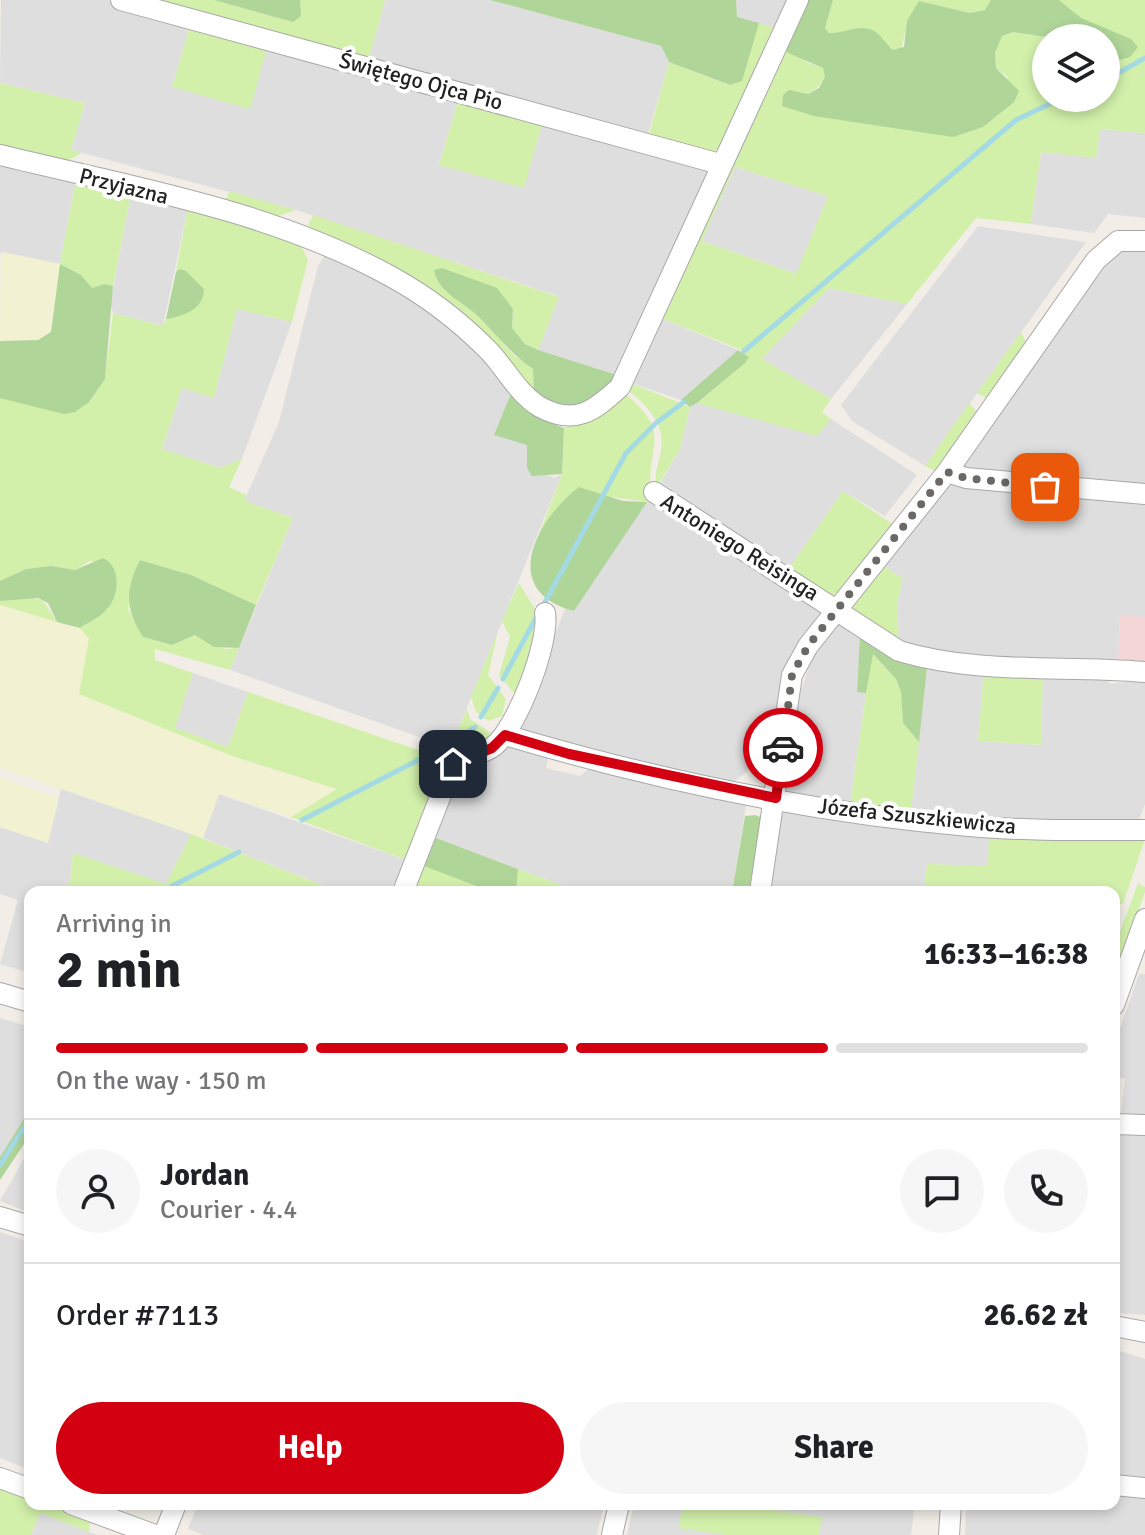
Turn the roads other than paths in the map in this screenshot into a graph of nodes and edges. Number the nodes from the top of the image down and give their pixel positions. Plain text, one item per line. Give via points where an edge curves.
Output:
1 (121, 0) edge
2 (798, 0) edge
3 (0, 155) edge
4 (720, 164) junction
5 (1145, 241) edge
6 (947, 472) junction
7 (654, 492) dead end
8 (1145, 494) edge
9 (837, 609) junction
10 (545, 613) dead end
11 (1145, 672) edge
12 (505, 735) junction
13 (776, 798) junction
14 (1145, 830) edge
15 (405, 886) edge
16 (761, 886) edge
17 (1145, 919) edge
18 (1136, 968) edge
19 (0, 993) edge
20 (1120, 995) edge
21 (24, 1000) edge
22 (1120, 1124) edge
23 (1145, 1125) edge
24 (0, 1217) edge
25 (24, 1224) edge
26 (1120, 1327) edge
27 (1145, 1332) edge
28 (0, 1478) edge
29 (1120, 1486) edge
30 (24, 1487) edge
31 (1145, 1488) edge
32 (87, 1510) edge
33 (174, 1510) edge
34 (618, 1510) edge
35 (951, 1510) edge
36 (155, 1535) edge
37 (164, 1535) edge
38 (612, 1535) edge
39 (949, 1535) edge

1 - 4 street, Świętego Ojca Pio
2 - 4 street
3 - 4 street, Przyjazna via 249,217 390,276 446,312 488,350 520,390 562,417 583,414 620,387
5 - 6 street via 1118,241 1096,260
6 - 8 street
6 - 9 street
7 - 9 street, Antoniego Reisinga
9 - 11 street, Antoniego Reisinga via 899,651 930,660 977,667
9 - 13 street via 792,675
10 - 12 street via 546,636
12 - 13 street, Józefa Szuszkiewicza via 569,754
12 - 15 street via 492,748 453,764
13 - 14 street, Józefa Szuszkiewicza via 970,826
13 - 16 street
17 - 18 street
18 - 20 street
19 - 21 street
22 - 23 street
24 - 25 street
26 - 27 street
28 - 30 street
29 - 31 street
32 - 36 street
33 - 37 street
34 - 38 street
35 - 39 street

